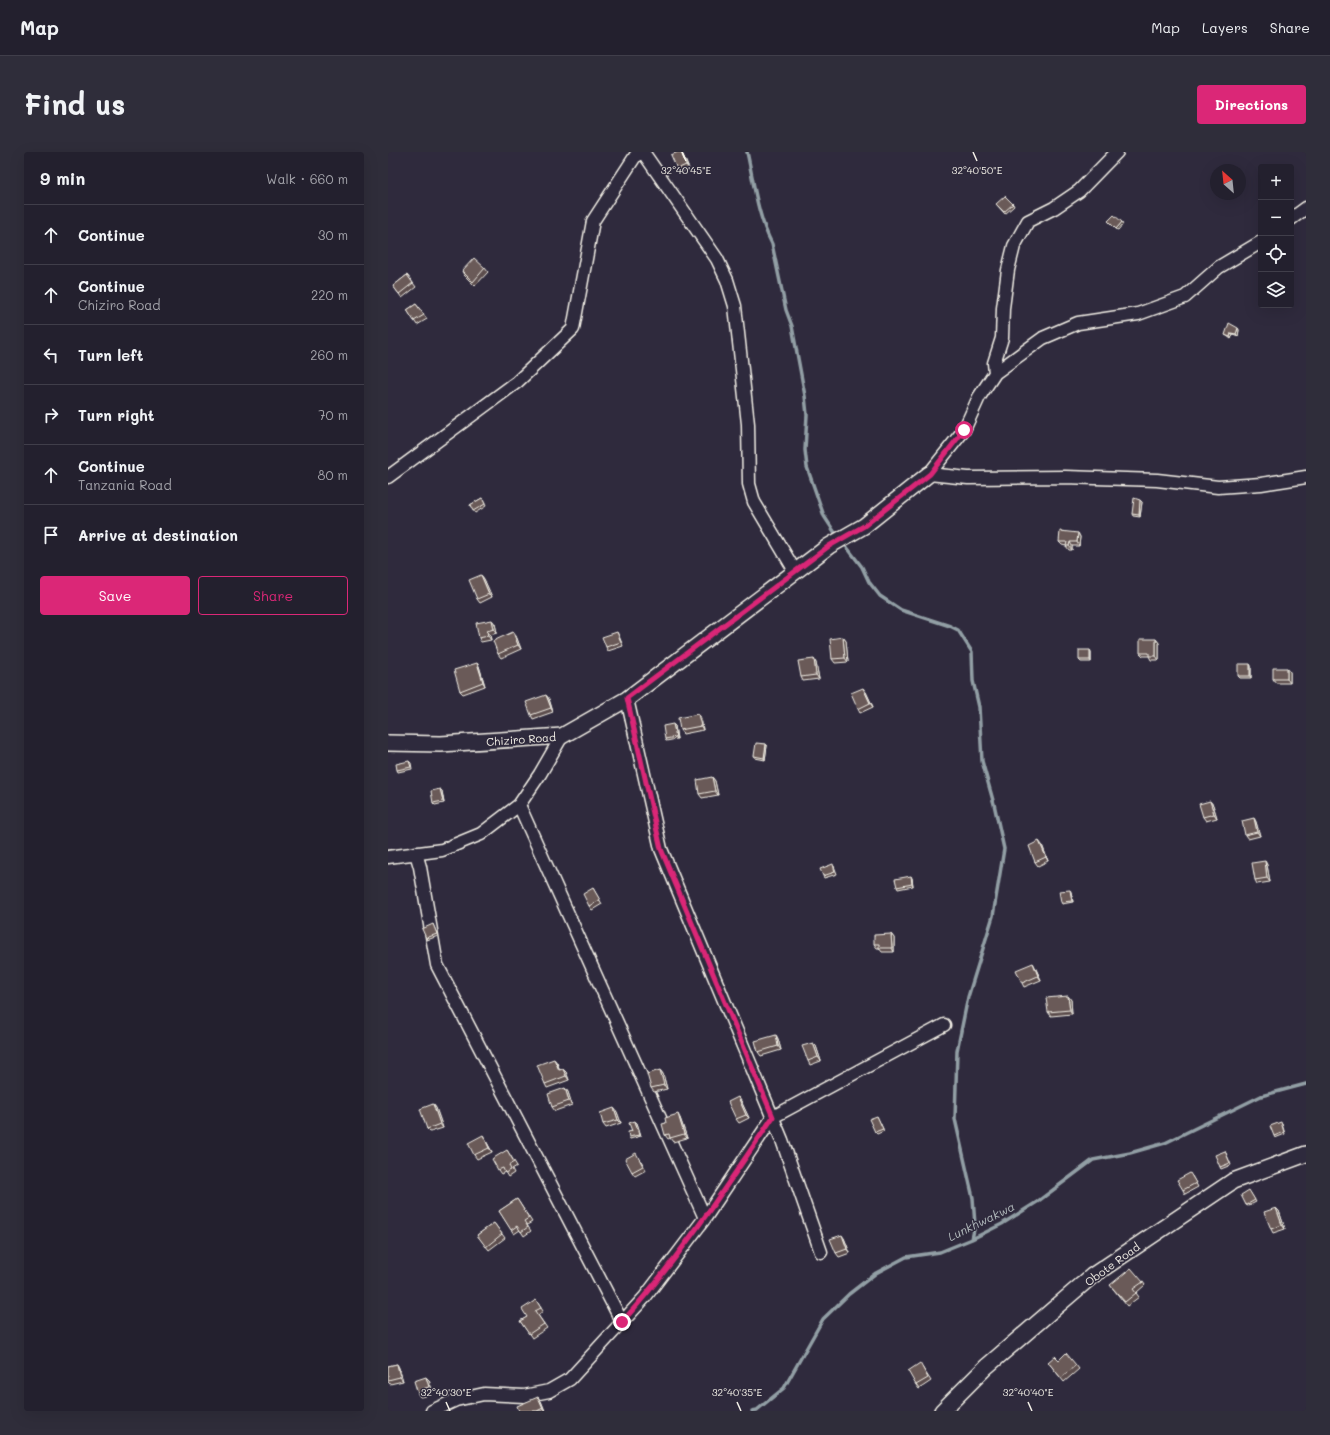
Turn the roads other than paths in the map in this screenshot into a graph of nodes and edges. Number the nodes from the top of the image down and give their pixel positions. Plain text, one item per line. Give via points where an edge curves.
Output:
1 (638, 152) edge
2 (643, 152) edge
3 (1117, 152) edge
4 (1306, 208) edge
5 (1294, 217) edge
6 (1258, 244) edge
7 (996, 373) junction
8 (930, 474) junction
9 (388, 477) edge
10 (1306, 477) edge
11 (795, 571) junction
12 (627, 698) junction
13 (562, 736) junction
14 (388, 743) edge
15 (519, 805) junction
16 (416, 853) junction
17 (388, 857) edge
18 (944, 1025) dead end
19 (773, 1117) junction
20 (1306, 1154) edge
21 (705, 1218) junction
22 (821, 1252) dead end
23 (622, 1322) junction
24 (432, 1411) edge
25 (942, 1411) edge

1 - 9 street via 593,221 573,329 517,382
2 - 11 street via 716,259 726,280 735,306 747,416 749,484 754,502
3 - 7 street via 1079,191 1028,221 1024,227 1014,246 1008,270 1002,338 994,363
4 - 5 street
6 - 7 street via 1220,267 1185,297 1138,314 1078,323 1043,338
7 - 8 street via 979,396 964,430
8 - 10 street via 968,478 1065,477 1158,480 1218,487
8 - 11 street, Chiziro Road via 864,526 829,546
11 - 12 street, Chiziro Road
12 - 13 street, Chiziro Road
12 - 19 street via 661,849
13 - 14 street, Chiziro Road via 441,744
13 - 15 street
15 - 16 street via 481,834 442,850
15 - 21 street
16 - 17 street
16 - 23 street via 437,965
18 - 19 street
19 - 21 street
19 - 22 street
20 - 25 street, Obote Road via 1233,1181 1092,1276 986,1367
21 - 23 street via 645,1297
23 - 24 street via 570,1379 549,1391 524,1396 484,1394 456,1400

